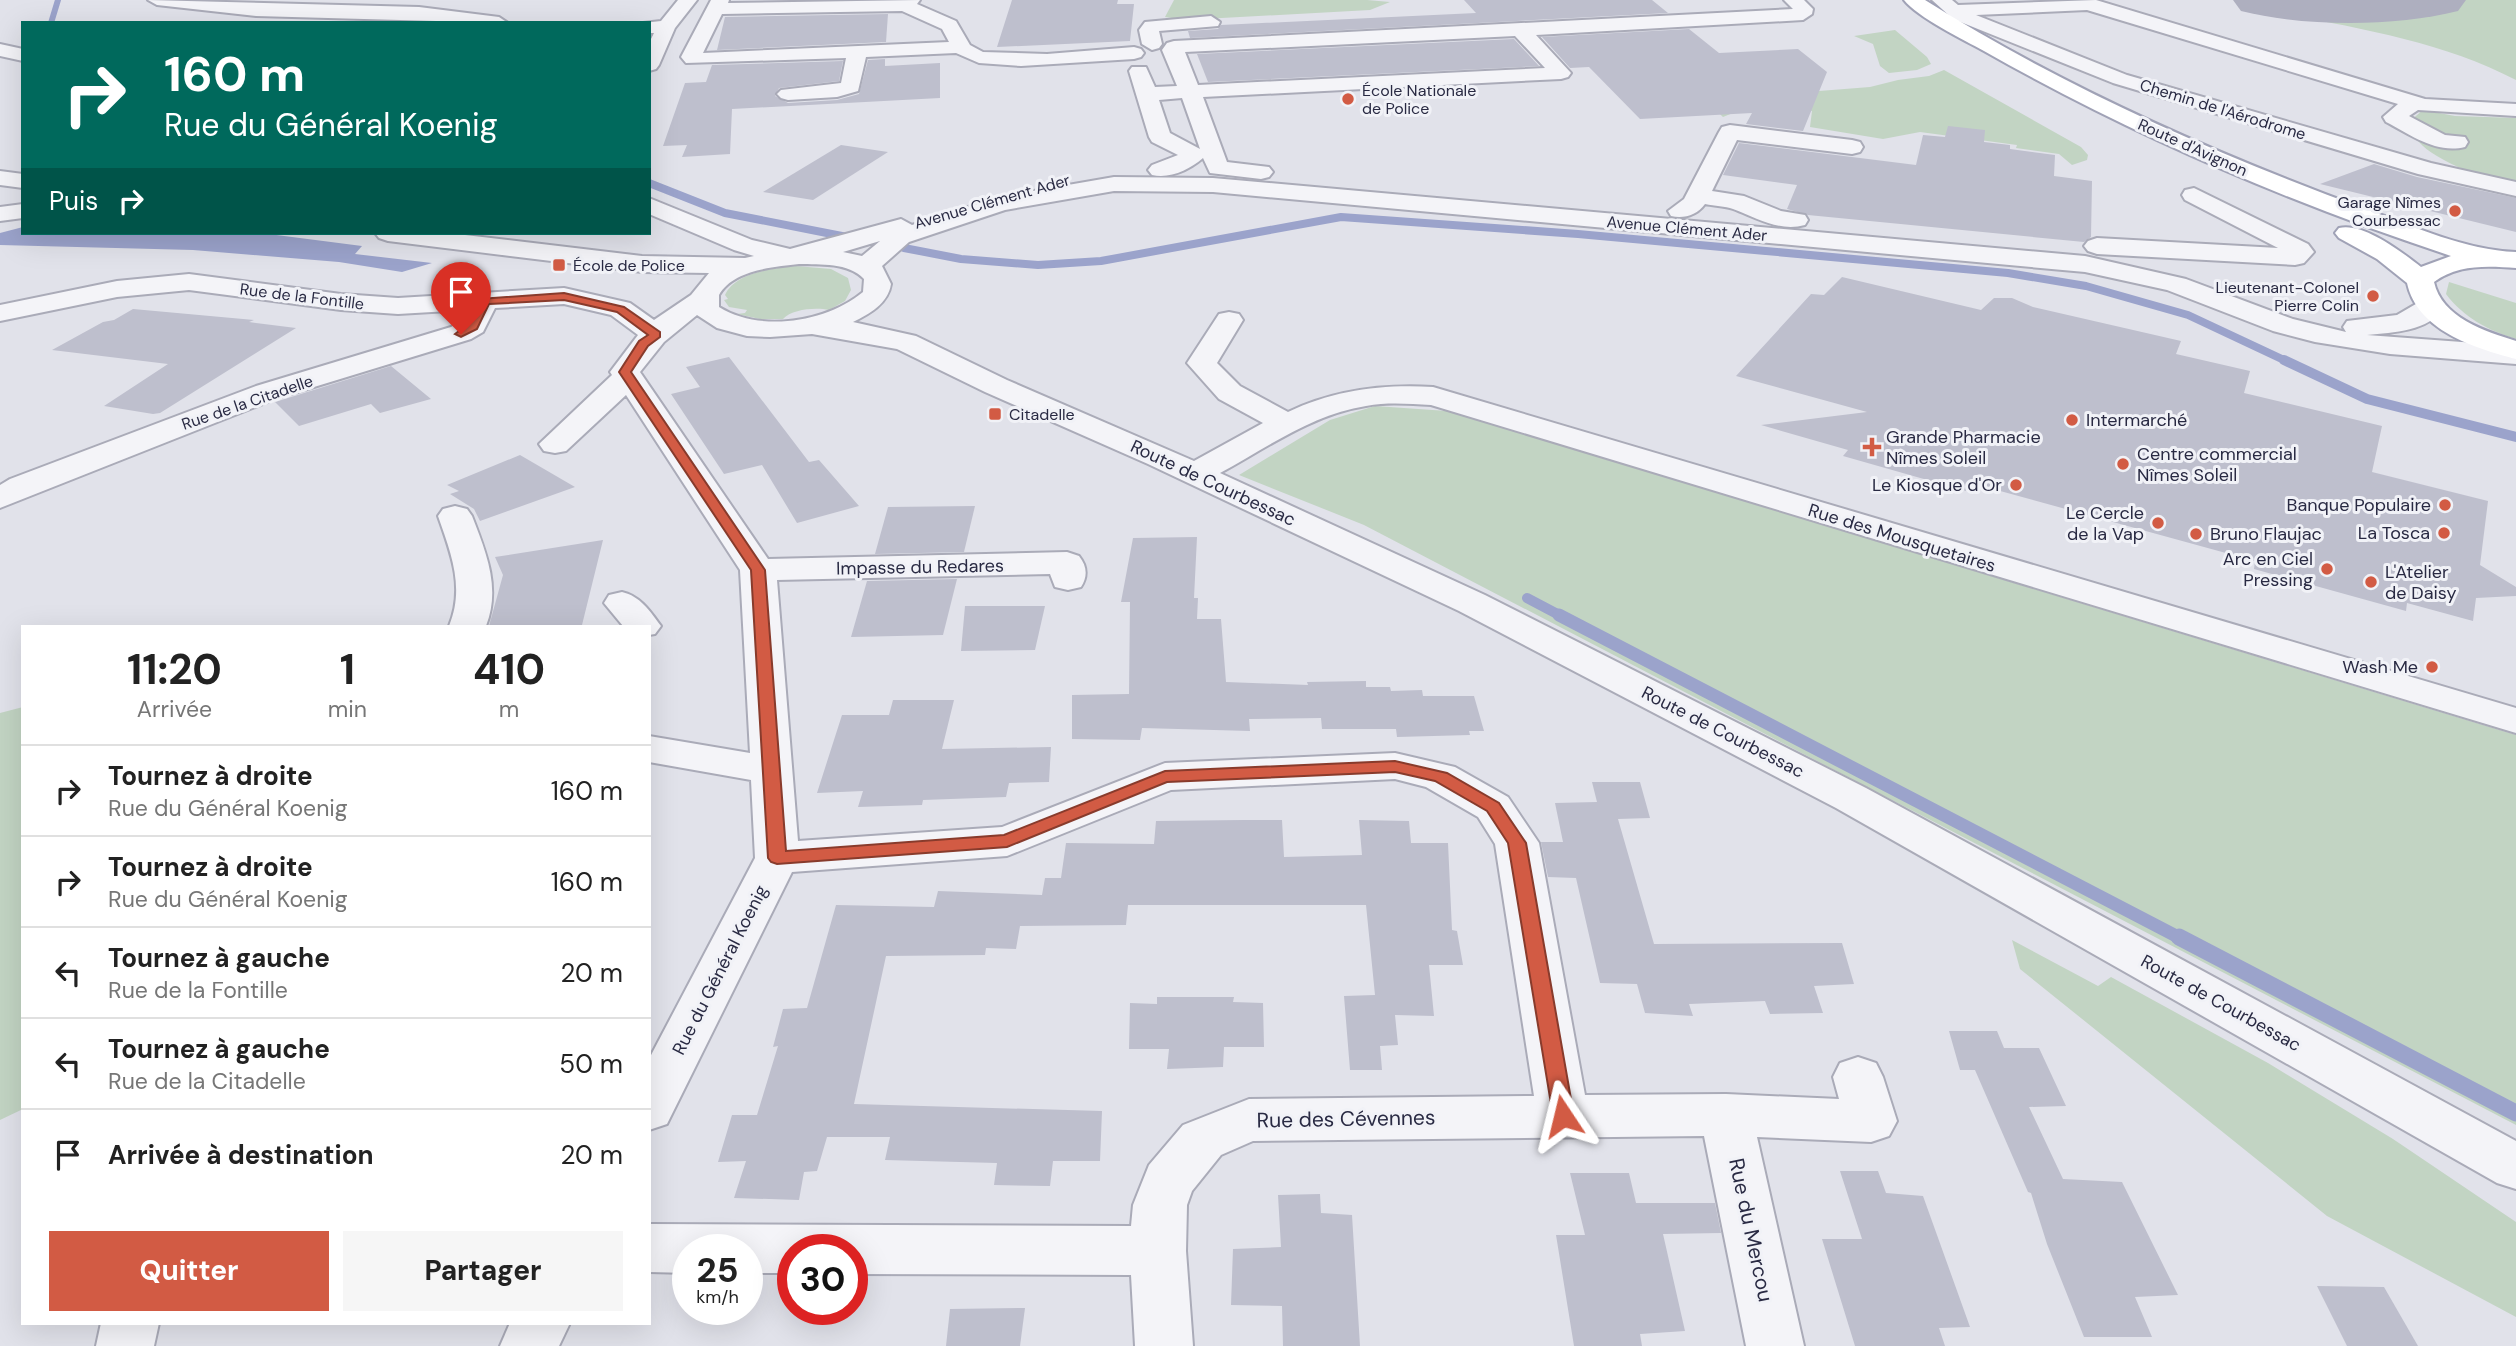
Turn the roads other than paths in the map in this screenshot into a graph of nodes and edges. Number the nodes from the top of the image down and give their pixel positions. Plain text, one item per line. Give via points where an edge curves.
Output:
1 (157, 0) edge
2 (688, 0) edge
3 (1793, 0) edge
4 (1892, 0) edge
5 (1913, 0) edge
6 (2082, 2) edge
7 (908, 3) edge
8 (717, 4) edge
9 (359, 5) edge
10 (1947, 5) edge
11 (483, 21) edge
12 (1225, 21) dead end
13 (657, 27) edge
14 (1520, 30) junction
15 (961, 47) junction
16 (1155, 48) junction
17 (0, 50) edge
18 (857, 53) junction
19 (21, 55) edge
20 (651, 56) edge
21 (1191, 92) junction
22 (788, 94) dead end
23 (1145, 94) junction
24 (2414, 103) junction
25 (2516, 110) edge
26 (1208, 138) junction
27 (2457, 142) dead end
28 (1177, 145) junction
29 (1852, 148) dead end
30 (1214, 171) junction
31 (1153, 172) junction
32 (0, 178) edge
33 (21, 181) edge
34 (1114, 184) junction
35 (2516, 189) edge
36 (2194, 195) dead end
37 (651, 206) edge
38 (1700, 208) junction
39 (21, 211) edge
40 (0, 214) edge
41 (404, 235) edge
42 (794, 257) junction
43 (747, 259) junction
44 (2488, 259) junction
45 (2516, 260) edge
46 (642, 264) junction
47 (865, 267) junction
48 (2420, 280) junction
49 (704, 296) junction
50 (874, 297) junction
51 (484, 301) junction
52 (2431, 307) junction
53 (0, 313) edge
54 (1229, 320) dead end
55 (809, 326) junction
56 (746, 327) junction
57 (656, 335) junction
58 (906, 342) junction
59 (2516, 352) edge
60 (628, 377) junction
61 (1288, 423) junction
62 (555, 444) dead end
63 (1195, 474) junction
64 (7, 489) edge
65 (455, 516) dead end
66 (758, 570) junction
67 (1068, 579) dead end
68 (469, 625) edge
69 (2516, 721) edge
70 (651, 749) edge
71 (772, 770) junction
72 (777, 858) junction
73 (1858, 1077) dead end
74 (651, 1103) edge
75 (1726, 1115) junction
76 (1563, 1116) junction
77 (2516, 1167) edge
78 (651, 1248) edge
79 (1158, 1251) junction
80 (130, 1325) edge
81 (540, 1325) edge
82 (125, 1346) edge
83 (529, 1346) edge
84 (1164, 1346) edge
85 (1776, 1346) edge

1 - 9 street via 256,9
2 - 13 street
3 - 14 street via 1804,9 1803,14
4 - 48 main road, Route d'Avignon via 1948,37 2085,111 2380,248
5 - 44 main road, Route d'Avignon via 2035,72 2175,140 2322,203
6 - 10 street
6 - 24 street
7 - 8 street
7 - 15 street via 953,27
8 - 18 street via 693,59
9 - 11 street
10 - 35 street, Chemin de l'Aérodrome via 2000,32 2120,79 2426,169
12 - 16 street via 1152,26
13 - 20 street
14 - 16 street
14 - 21 street via 1561,73
15 - 16 street via 991,60
15 - 18 street
16 - 21 street via 1176,54
16 - 23 street
17 - 19 street
18 - 22 street via 851,87
21 - 23 street
21 - 26 street
23 - 28 street via 1160,137
24 - 25 street
24 - 27 street via 2394,117 2441,141
26 - 28 street via 1194,145
26 - 30 street
28 - 31 street via 1192,153 1191,159
29 - 38 street via 1730,132
30 - 31 street, Avenue Clément Ader
30 - 34 street via 1193,180 1157,177
30 - 38 street, Avenue Clément Ader via 1665,220
31 - 42 street, Avenue Clément Ader via 1073,178 1015,191
32 - 33 street
34 - 47 street, Avenue Clément Ader via 1046,194 950,219 900,237
34 - 59 street, Avenue Clément Ader via 1213,186 2085,264 2187,288 2312,333 2394,347
36 - 38 street via 2301,252 2295,257 2182,252 1794,220 1776,218 1735,201
37 - 43 street
38 - 52 street, Avenue Clément Ader via 2120,261 2197,278 2334,325 2383,327 2404,323
39 - 40 street
41 - 46 street
42 - 43 street
42 - 47 street via 825,257
43 - 46 street
43 - 49 street
44 - 45 main road
44 - 48 main road via 2432,269
46 - 49 street via 692,283
47 - 50 street, Route de Courbessac via 876,275 879,286
48 - 52 main road via 2420,293
49 - 56 street via 708,312
49 - 57 street via 666,322
50 - 55 street via 859,309
50 - 58 street, Route de Courbessac via 874,308
51 - 53 street, Rue de la Fontille via 398,306 189,282 117,289
51 - 57 street, Rue de la Fontille via 564,296 605,305 613,325
51 - 64 street, Rue de la Citadelle via 473,326 461,334 267,392
52 - 59 main road via 2472,334
54 - 61 street via 1202,363 1216,383
55 - 56 street
55 - 58 street, Route de Courbessac
56 - 57 street
57 - 60 street via 625,372
58 - 63 street, Route de Courbessac
60 - 62 street
60 - 66 street
61 - 63 street, Rue des Mousquetaires
61 - 69 street, Rue des Mousquetaires via 1308,411 1356,397 1433,396
63 - 77 street, Route de Courbessac via 1472,603 1851,798
65 - 68 street via 475,576
66 - 67 street, Impasse du Redares via 1067,563
66 - 71 street
70 - 71 street
71 - 72 street
72 - 74 street, Rue du Général Koenig
72 - 76 street via 1007,841 1165,776 1395,766 1440,777 1493,807 1517,843
73 - 75 street, Rue des Cévennes via 1871,1121
75 - 76 street, Rue des Cévennes
75 - 85 street, Rue du Mercou
76 - 79 street, Rue des Cévennes via 1249,1120 1202,1140 1168,1181 1160,1205
78 - 79 street
79 - 84 street, Rue des Cévennes
80 - 82 street
81 - 83 street

